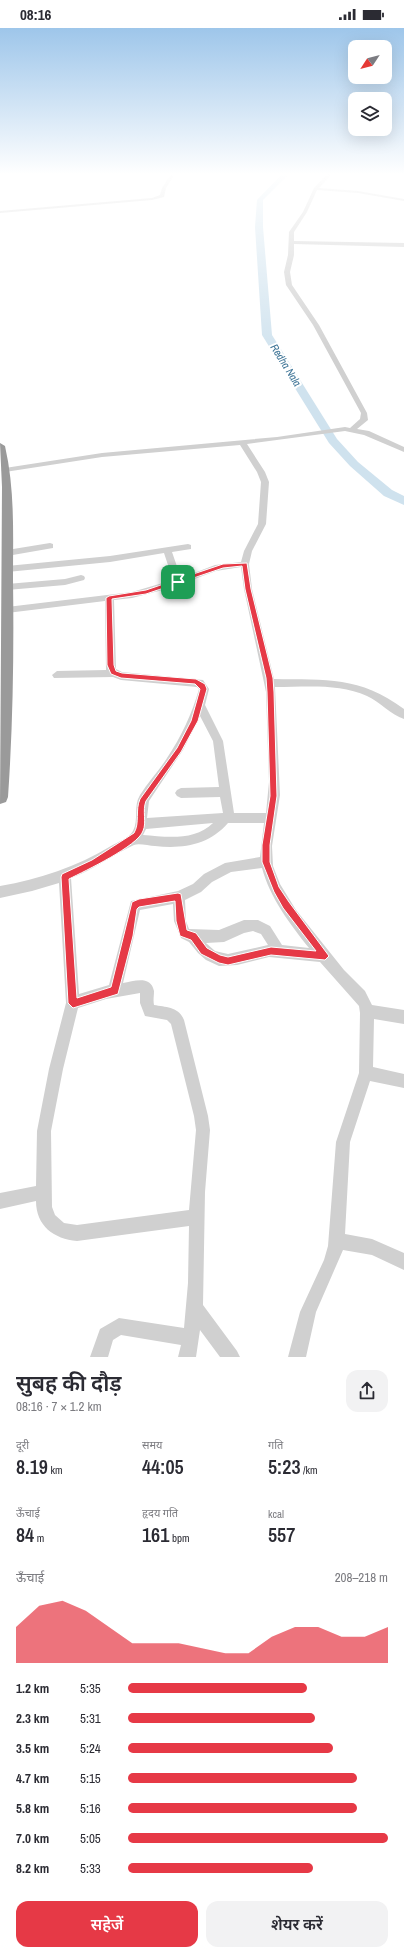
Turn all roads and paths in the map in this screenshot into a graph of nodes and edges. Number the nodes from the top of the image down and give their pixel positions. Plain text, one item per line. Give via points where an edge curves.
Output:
1 (291, 236) edge
2 (290, 242) junction
3 (404, 245) edge
4 (353, 430) junction
5 (242, 442) junction
6 (0, 446) edge
7 (404, 450) edge
8 (5, 470) junction
9 (3, 538) edge
10 (50, 546) dead end
11 (188, 547) dead end
12 (167, 550) junction
13 (7, 552) junction
14 (245, 564) junction
15 (7, 569) junction
16 (81, 578) dead end
17 (178, 582) junction
18 (5, 588) edge
19 (109, 598) junction
20 (5, 617) edge
21 (4, 653) edge
22 (115, 673) junction
23 (57, 675) dead end
24 (270, 683) junction
25 (200, 706) junction
26 (404, 715) edge
27 (2, 744) edge
28 (226, 792) junction
29 (181, 793) dead end
30 (0, 797) edge
31 (227, 818) junction
32 (271, 818) junction
33 (140, 824) junction
34 (133, 839) junction
35 (266, 862) junction
36 (65, 877) junction
37 (0, 892) edge
38 (178, 897) junction
39 (193, 936) junction
40 (278, 951) junction
41 (325, 956) junction
42 (114, 991) junction
43 (73, 1003) junction
44 (366, 1011) junction
45 (404, 1016) edge
46 (366, 1072) junction
47 (404, 1081) edge
48 (44, 1192) junction
49 (0, 1201) edge
50 (196, 1217) junction
51 (337, 1241) junction
52 (404, 1262) edge
53 (194, 1307) junction
54 (190, 1338) junction
55 (99, 1357) edge
56 (187, 1357) edge
57 (231, 1357) edge
58 (298, 1357) edge

1 - 2 street
2 - 3 street
2 - 4 street via 291,255 287,272 289,285 316,325 364,413 364,420
4 - 5 street
4 - 7 street via 379,438
5 - 8 street via 102,455
5 - 14 street via 263,475 265,488 262,524 248,551
6 - 8 highway
8 - 9 highway
9 - 13 highway
10 - 13 street
11 - 12 street
12 - 15 street via 110,559
12 - 17 street
13 - 15 highway
14 - 17 street via 223,566
14 - 24 street via 248,589
15 - 18 highway
16 - 18 street
17 - 19 street via 146,592
18 - 20 highway
19 - 20 street
19 - 22 street via 111,669
20 - 21 highway
21 - 27 highway
22 - 23 street
22 - 25 street via 121,676 200,683 204,689
24 - 26 street via 340,685 356,688 384,700
24 - 32 street via 274,783
25 - 28 street via 218,741
25 - 33 street via 179,750 140,806
27 - 30 highway
28 - 29 street
28 - 31 street
31 - 32 street
31 - 33 street
31 - 34 street via 214,831 197,840 176,843
32 - 35 street
33 - 34 street via 140,830
34 - 36 street via 95,863
35 - 38 street via 229,867
35 - 41 street via 276,889 286,905
36 - 37 street
36 - 43 street
38 - 39 street via 182,929 185,934
38 - 42 street via 135,905
39 - 40 street via 208,955 228,961 262,952
39 - 40 street via 217,937 245,926 258,926 266,931
40 - 41 street
41 - 44 street via 344,981 361,995 366,1004
42 - 43 street
42 - 50 street via 142,986 147,991 150,1011 170,1014 177,1020 203,1130
43 - 48 street via 44,1131
44 - 45 street
44 - 46 street
46 - 47 street
46 - 51 street via 343,1142
48 - 49 street
48 - 50 street via 46,1217 51,1224 69,1233
50 - 53 street
51 - 52 street via 368,1245
51 - 58 street via 333,1259 306,1316
53 - 54 street
53 - 57 street
54 - 55 street via 119,1326 106,1335
54 - 56 street

